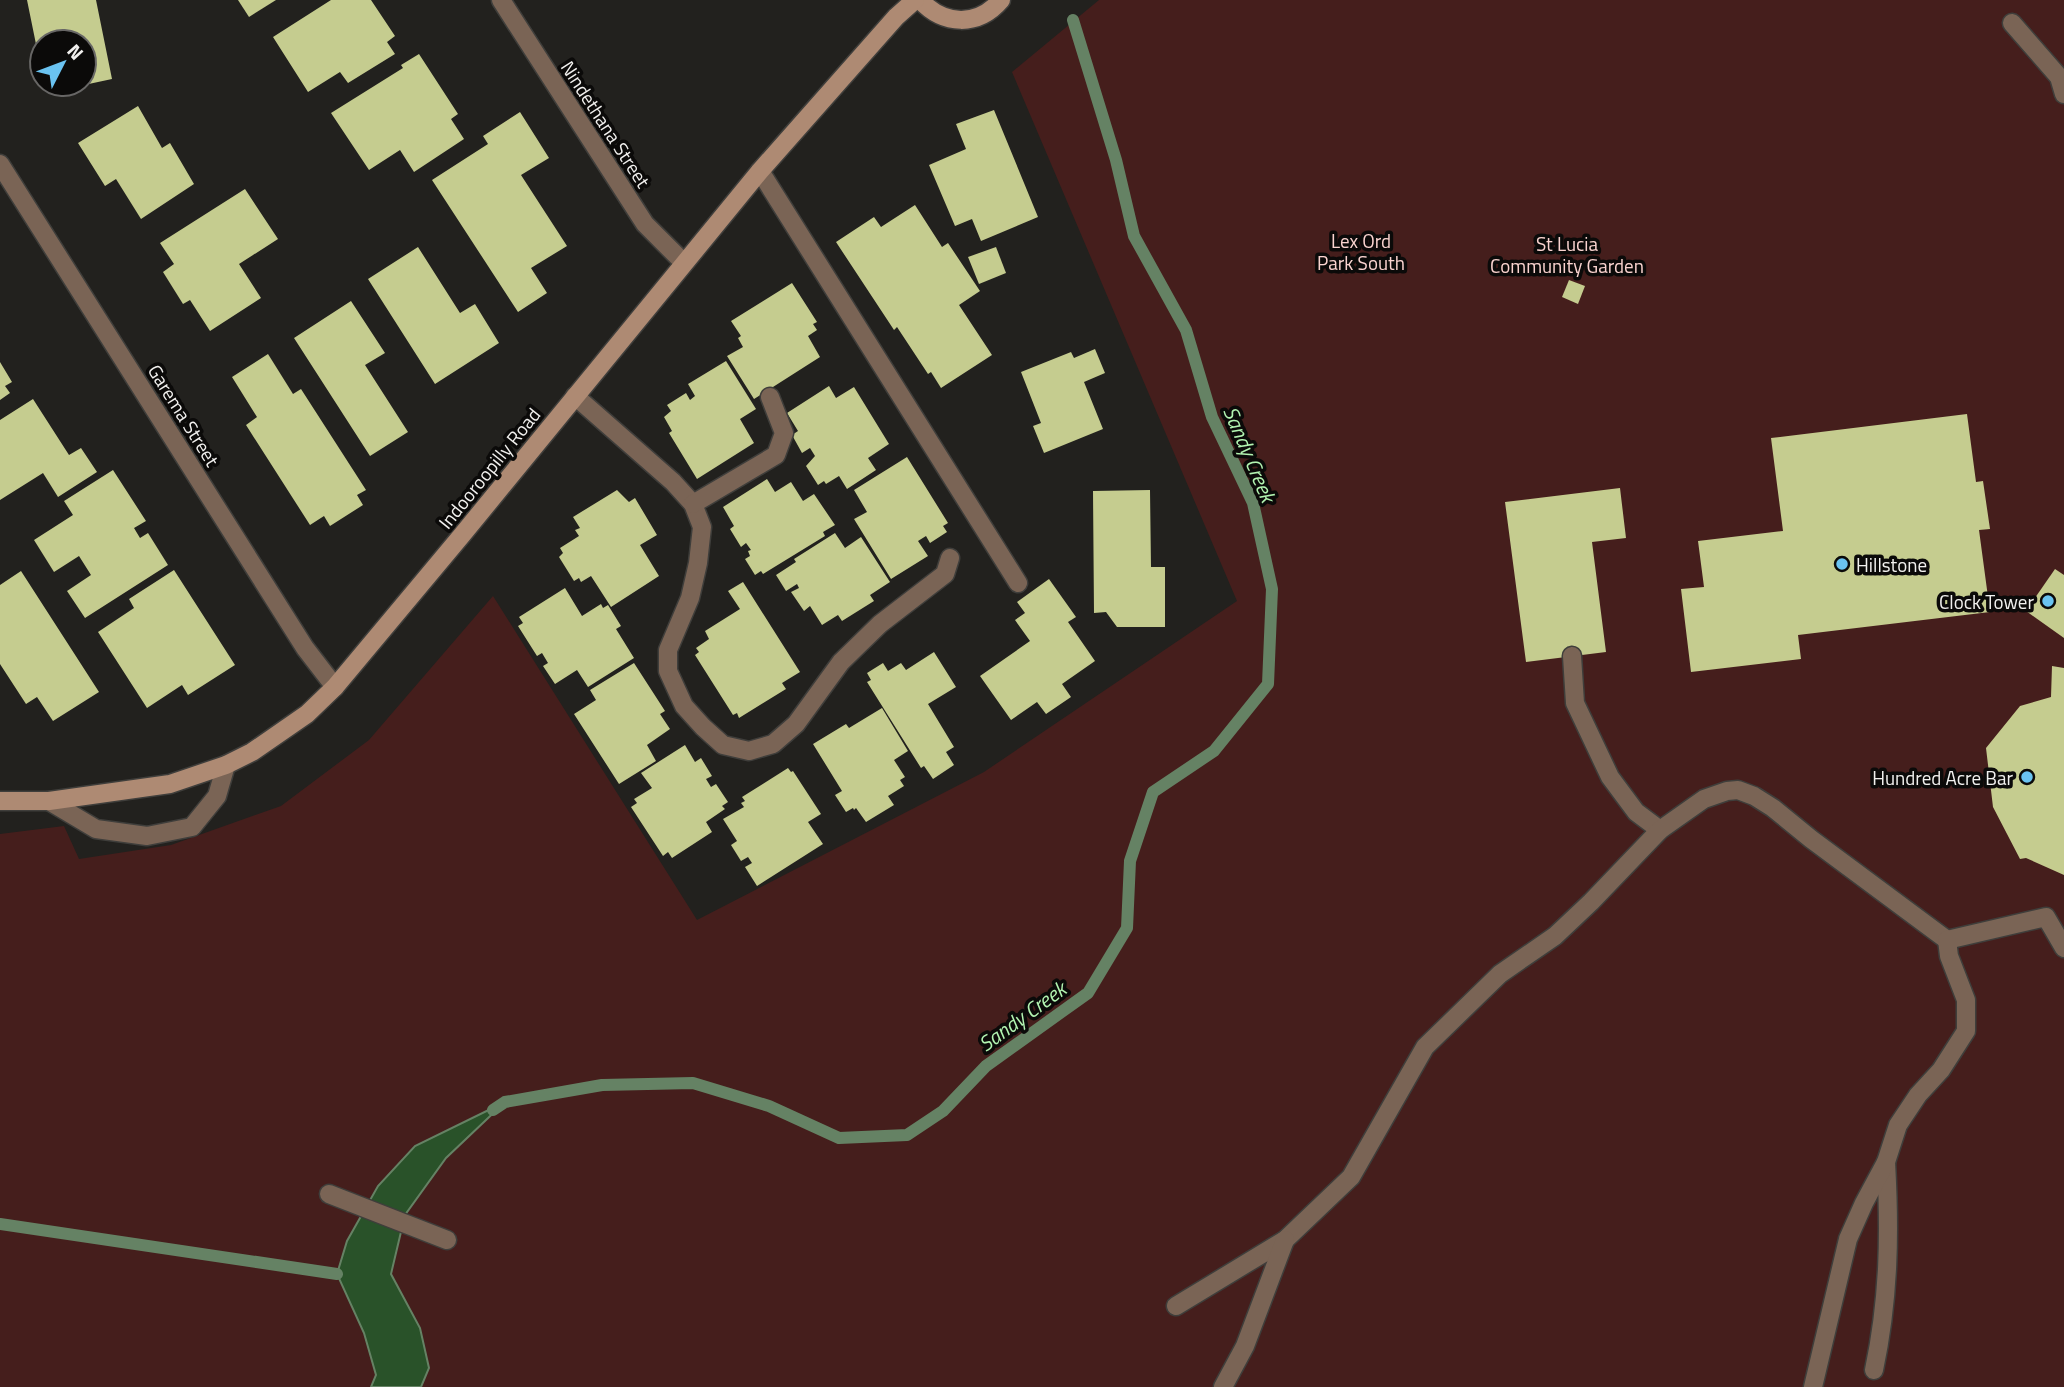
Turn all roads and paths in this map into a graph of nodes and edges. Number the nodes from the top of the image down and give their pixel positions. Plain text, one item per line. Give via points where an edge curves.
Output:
1 (501, 0) edge
2 (915, 0) edge
3 (920, 0) edge
4 (1001, 0) edge
5 (2012, 23) dead end
6 (2064, 94) edge
7 (0, 164) edge
8 (760, 171) junction
9 (684, 263) junction
10 (575, 396) junction
11 (770, 397) dead end
12 (693, 504) junction
13 (950, 558) dead end
14 (1018, 583) dead end
15 (1572, 656) dead end
16 (335, 687) junction
17 (226, 765) junction
18 (0, 801) edge
19 (49, 801) junction
20 (1660, 830) junction
21 (1947, 940) junction
22 (2064, 948) edge
23 (1886, 1161) junction
24 (328, 1194) dead end
25 (447, 1240) dead end
26 (1285, 1240) junction
27 (1176, 1306) dead end
28 (1874, 1370) dead end
29 (1223, 1387) edge
30 (1813, 1387) edge

1 - 9 street, Nindethana Street via 646,225
2 - 8 street, Indooroopilly Road
3 - 4 street via 945,18 962,21 978,18
5 - 6 street via 2059,77
7 - 16 street, Garema Street via 305,648
8 - 9 street, Indooroopilly Road
8 - 14 street
9 - 10 street, Indooroopilly Road
10 - 12 street
10 - 16 street, Indooroopilly Road
11 - 12 street via 784,433 776,455
12 - 13 street via 702,527 698,563 690,598 668,650 668,671 684,706 703,727 723,745 749,751 773,744 796,724 841,662 880,624 945,574
15 - 20 street via 1575,703 1610,777 1636,812
16 - 17 street, Indooroopilly Road via 307,714
17 - 19 street, Indooroopilly Road via 170,784
17 - 19 street via 217,796 192,827 147,836 96,829
18 - 19 street, Indooroopilly Road
20 - 21 street via 1704,799 1738,790 1754,796
20 - 26 street via 1555,936 1500,974 1426,1047 1351,1177
21 - 22 street via 2046,917
21 - 23 street via 1966,1000 1966,1031 1898,1125
23 - 28 street via 1889,1234 1883,1325
23 - 30 street via 1849,1240
24 - 25 street
26 - 27 street
26 - 29 street via 1245,1346

